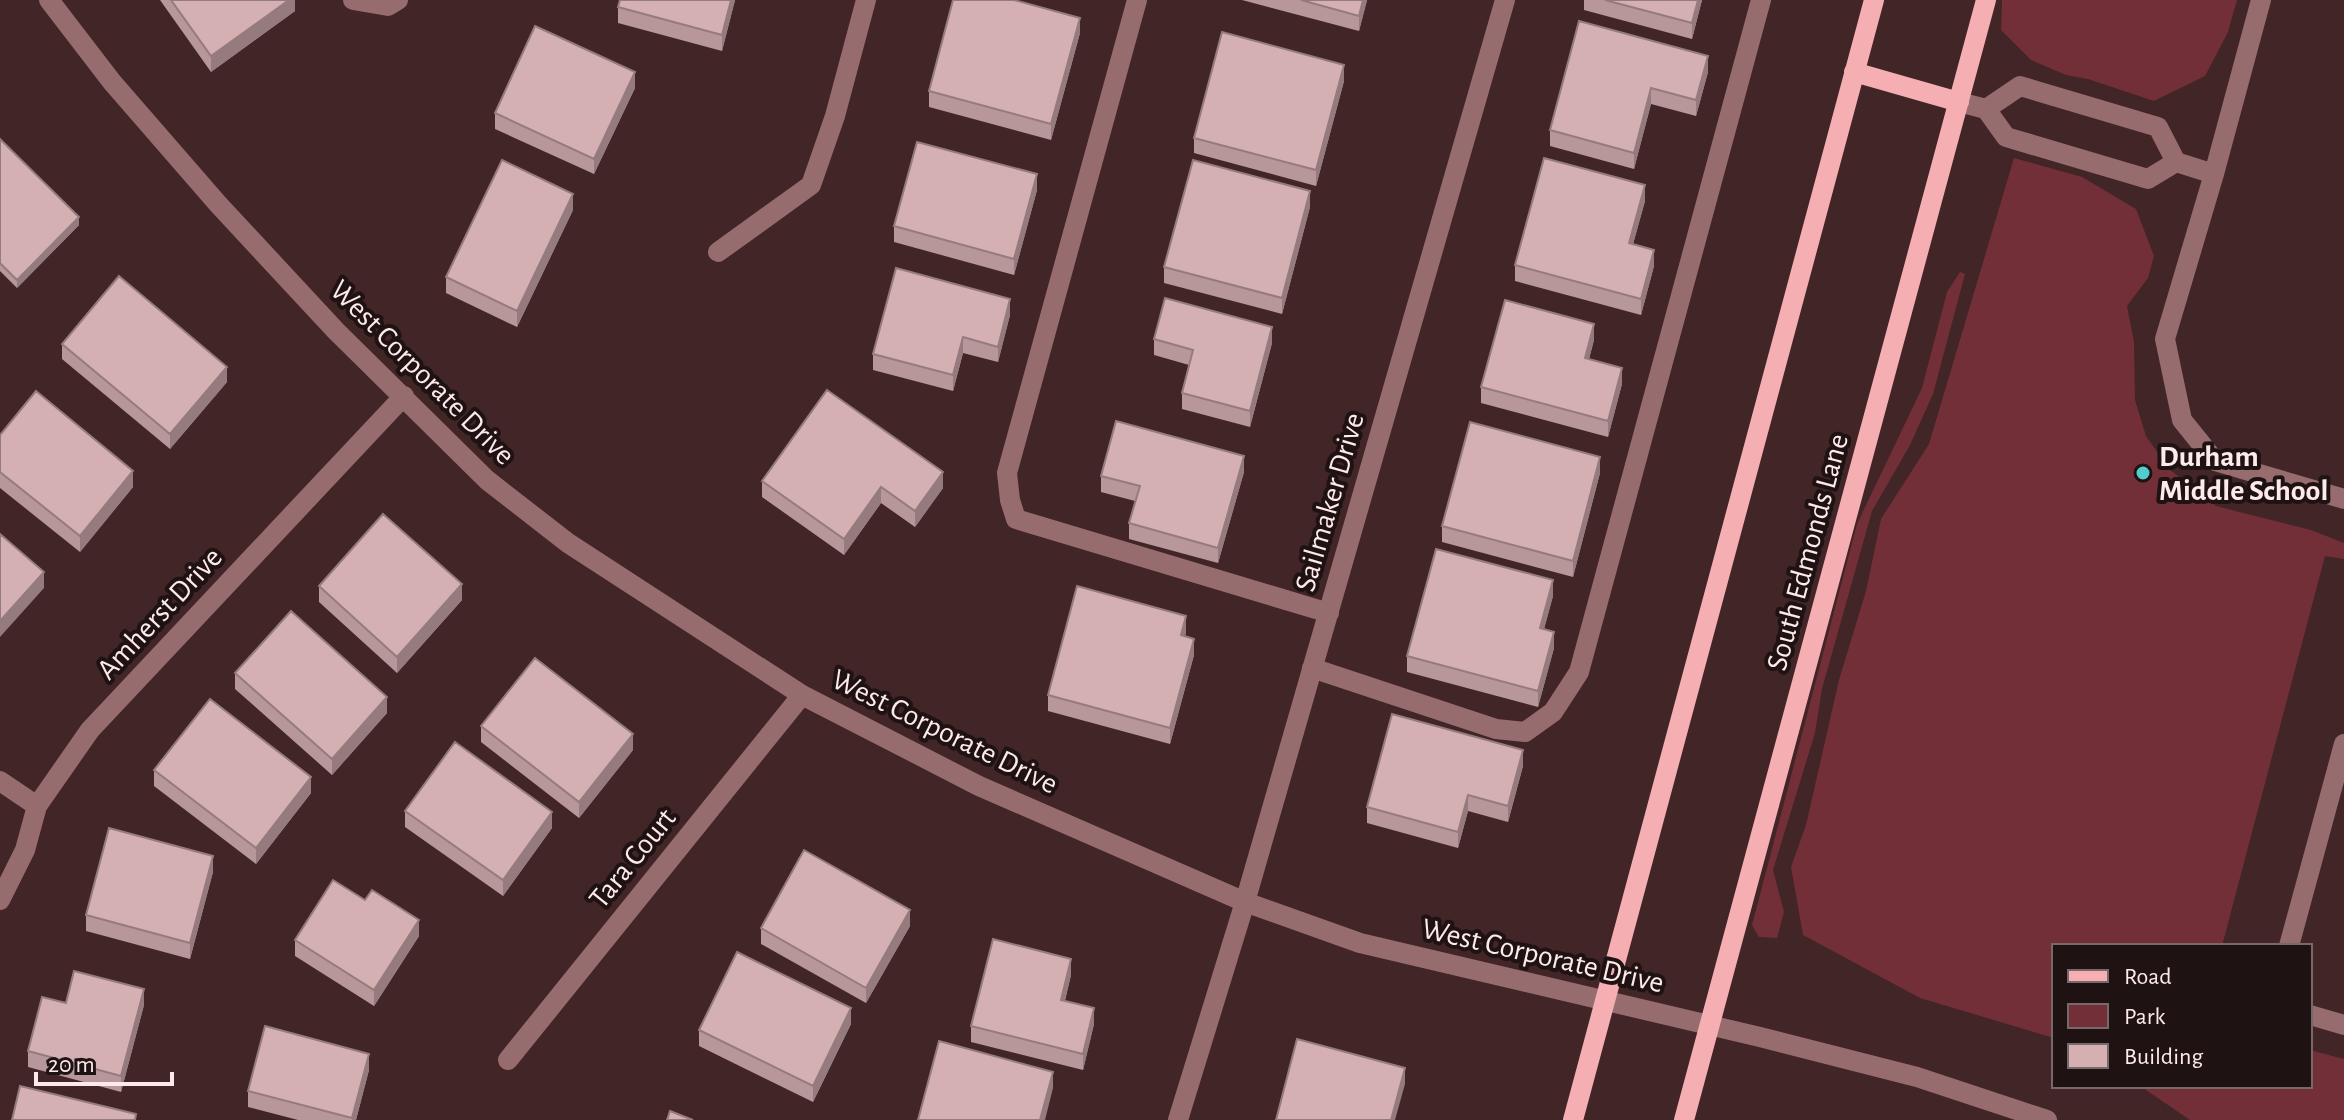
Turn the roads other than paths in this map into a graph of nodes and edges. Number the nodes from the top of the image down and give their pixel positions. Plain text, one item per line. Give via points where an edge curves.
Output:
1 (49, 0) edge
2 (353, 0) edge
3 (398, 0) edge
4 (866, 0) edge
5 (1137, 0) edge
6 (1505, 0) edge
7 (1761, 0) edge
8 (1874, 0) edge
9 (1986, 0) edge
10 (2261, 0) edge
11 (1854, 72) junction
12 (1959, 102) junction
13 (1986, 109) junction
14 (2176, 162) junction
15 (2214, 174) junction
16 (718, 252) dead end
17 (404, 396) junction
18 (2344, 499) edge
19 (1329, 613) junction
20 (1312, 668) junction
21 (802, 695) junction
22 (2344, 744) edge
23 (0, 781) edge
24 (37, 806) junction
25 (0, 900) edge
26 (1245, 902) junction
27 (2290, 944) edge
28 (1606, 1003) junction
29 (2312, 1016) edge
30 (1711, 1025) junction
31 (2344, 1025) edge
32 (508, 1060) dead end
33 (1178, 1120) edge
34 (1573, 1120) edge
35 (1684, 1120) edge
36 (2047, 1120) edge

1 - 17 street, West Corporate Drive via 218,204
2 - 3 street via 388,6
4 - 16 street via 811,185
5 - 19 street via 1007,473 1010,500 1016,519
6 - 19 street, Sailmaker Drive
7 - 20 street via 1579,672 1553,712 1525,732 1496,729
8 - 11 main road
9 - 12 main road, South Edmonds Lane
10 - 15 street
11 - 12 main road
11 - 28 main road
12 - 13 street
12 - 30 main road, South Edmonds Lane
13 - 14 street via 2006,137 2148,179
13 - 14 street via 2020,86 2158,127
14 - 15 street
15 - 18 street via 2165,339 2182,420 2215,461
17 - 21 street, West Corporate Drive via 487,480 568,543
17 - 24 street, Amherst Drive via 90,730
19 - 20 street, Sailmaker Drive
20 - 26 street, Sailmaker Drive
21 - 26 street, West Corporate Drive via 979,786
21 - 32 street, Tara Court
22 - 27 street
23 - 24 street
24 - 25 street, Amherst Drive via 25,850
26 - 28 street, West Corporate Drive via 1360,943
26 - 33 street, Sailmaker Drive
28 - 30 street, West Corporate Drive
28 - 34 main road
29 - 31 street
30 - 35 main road, South Edmonds Lane
30 - 36 street, West Corporate Drive via 1917,1077

